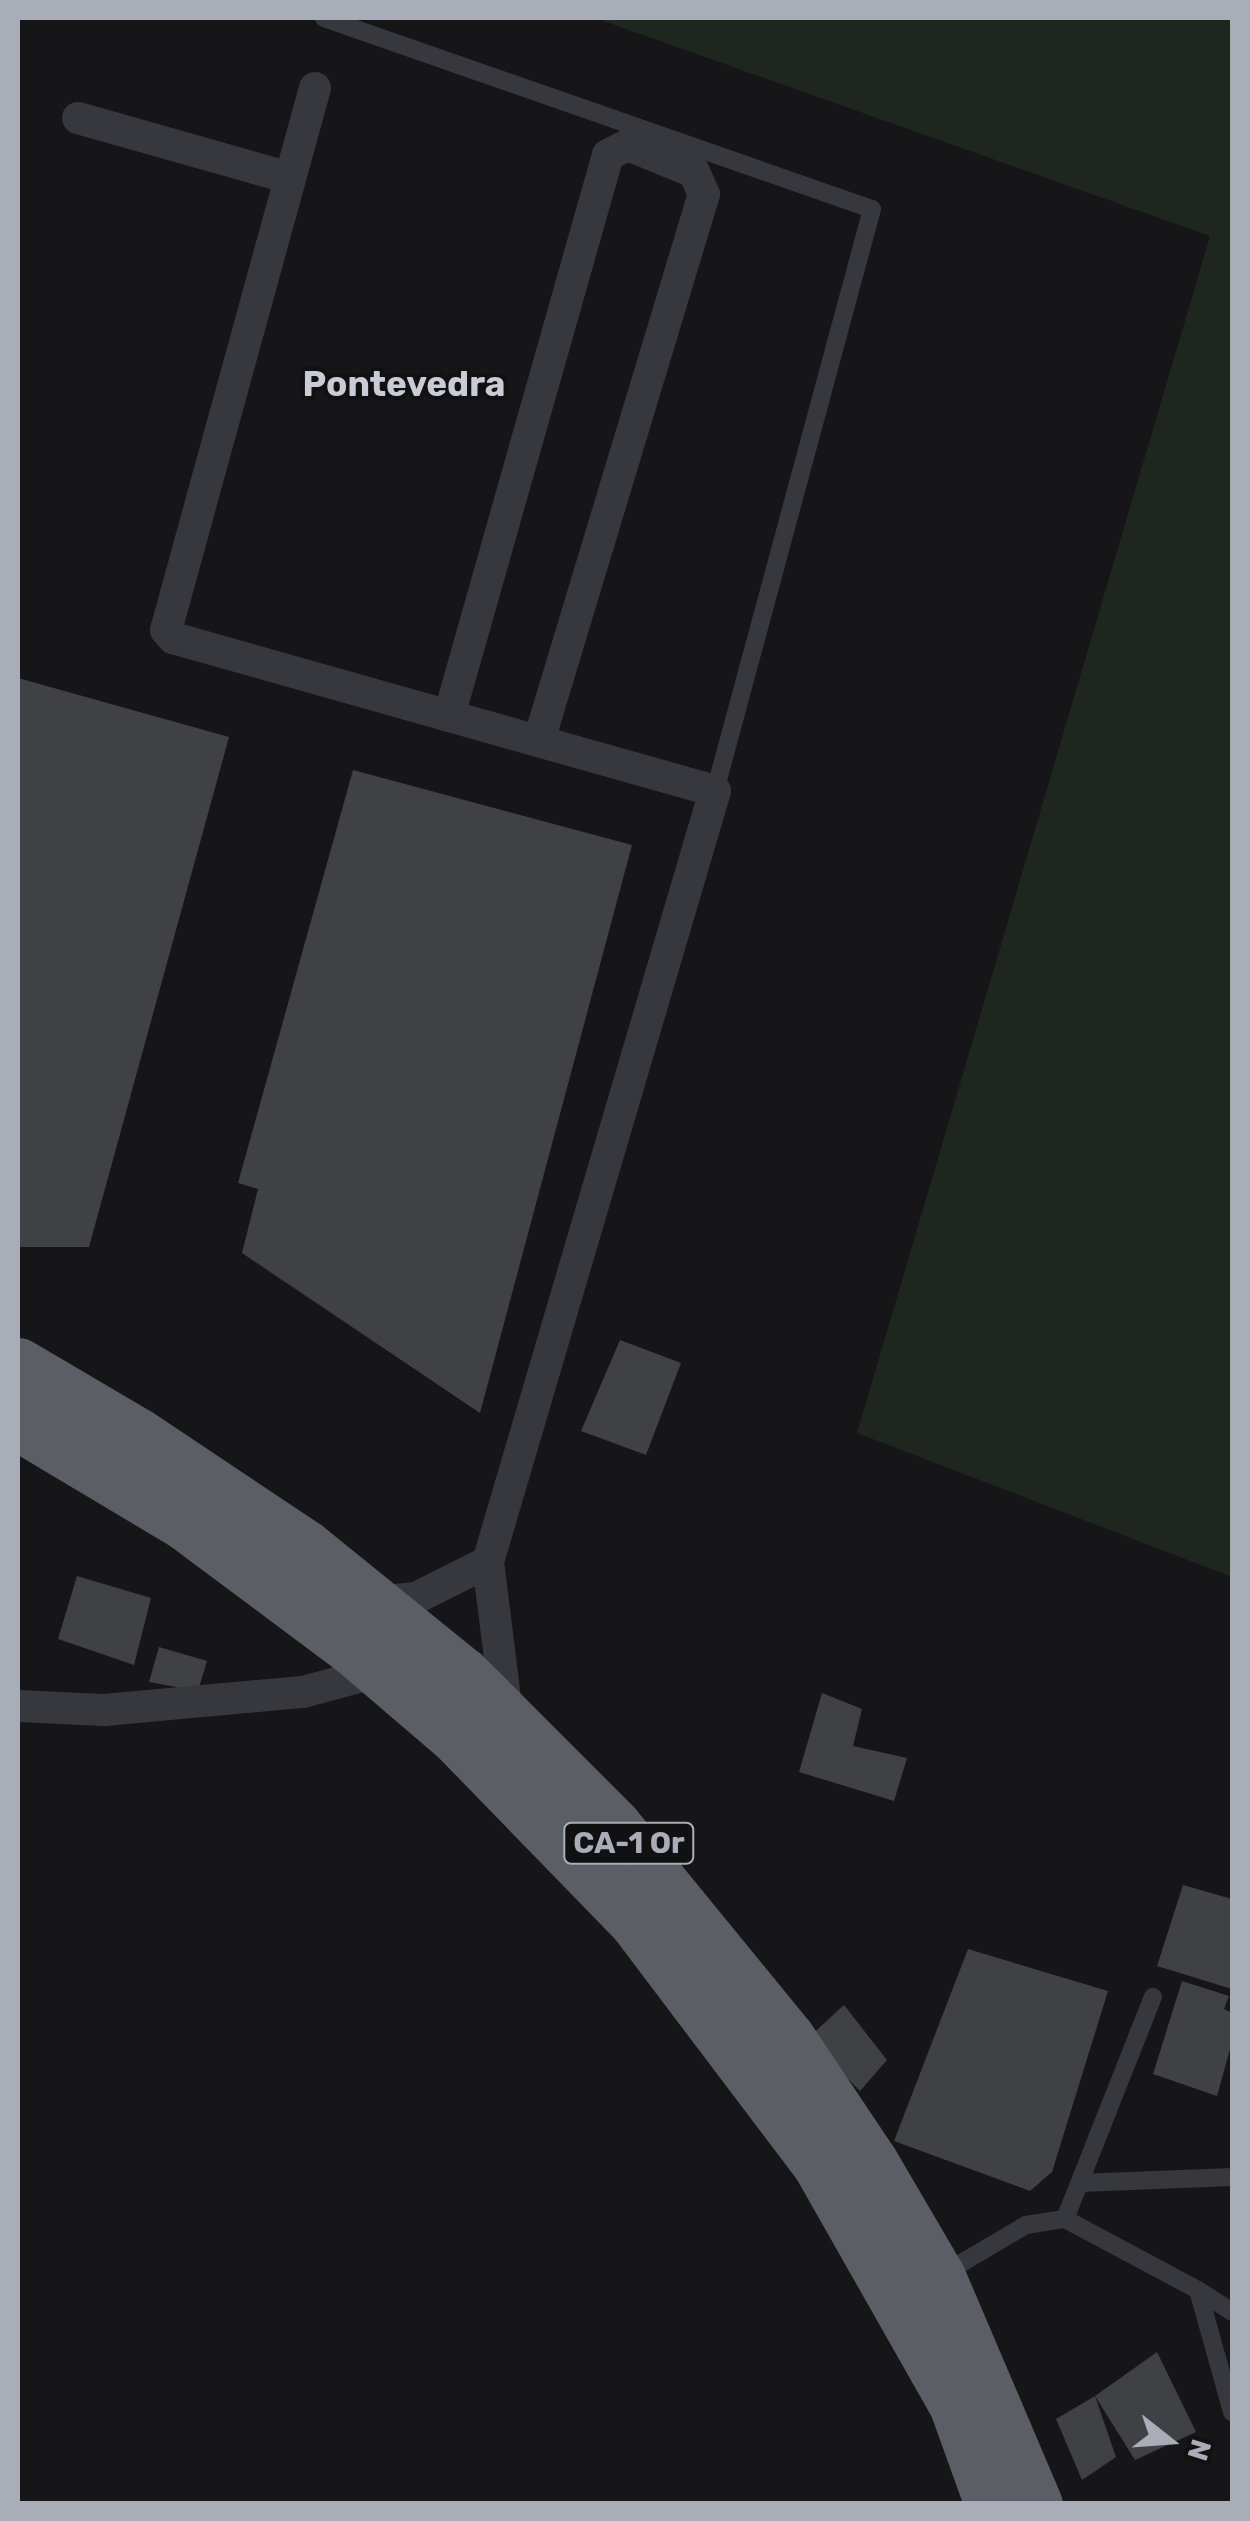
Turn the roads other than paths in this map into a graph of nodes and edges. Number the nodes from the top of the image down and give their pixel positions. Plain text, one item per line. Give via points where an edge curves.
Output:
1 (324, 18) edge
2 (315, 88) dead end
3 (78, 118) dead end
4 (287, 177) junction
5 (450, 716) junction
6 (539, 740) junction
7 (715, 791) junction
8 (18, 1365) edge
9 (18, 1423) edge
10 (488, 1562) junction
11 (375, 1602) junction
12 (381, 1671) junction
13 (18, 1706) edge
14 (507, 1718) junction
15 (1153, 1996) dead end
16 (1232, 2177) edge
17 (1080, 2182) junction
18 (1065, 2219) junction
19 (938, 2277) junction
20 (1198, 2290) junction
21 (1232, 2312) edge
22 (1232, 2412) edge
23 (992, 2504) edge
24 (1035, 2504) edge

1 - 7 lane via 872,209
2 - 4 street
3 - 4 street
4 - 5 street via 166,630
5 - 6 street
5 - 6 street via 608,155 628,145 694,172 704,194
6 - 7 street
7 - 10 street
8 - 11 highway, CA-1 Or via 246,1506
9 - 12 highway, CA-1 Or via 256,1571
10 - 11 street via 416,1598
10 - 14 street
11 - 14 highway, CA-1 Or
12 - 13 street via 303,1692 104,1710
12 - 23 highway, CA-1 Or via 456,1736 635,1920 819,2162 956,2404
14 - 19 highway, CA-1 Or via 614,1825 788,2039
15 - 17 lane
16 - 17 lane
17 - 18 lane
18 - 19 lane via 1026,2225
18 - 20 lane
19 - 24 highway, CA-1 Or
20 - 21 lane
20 - 22 lane

